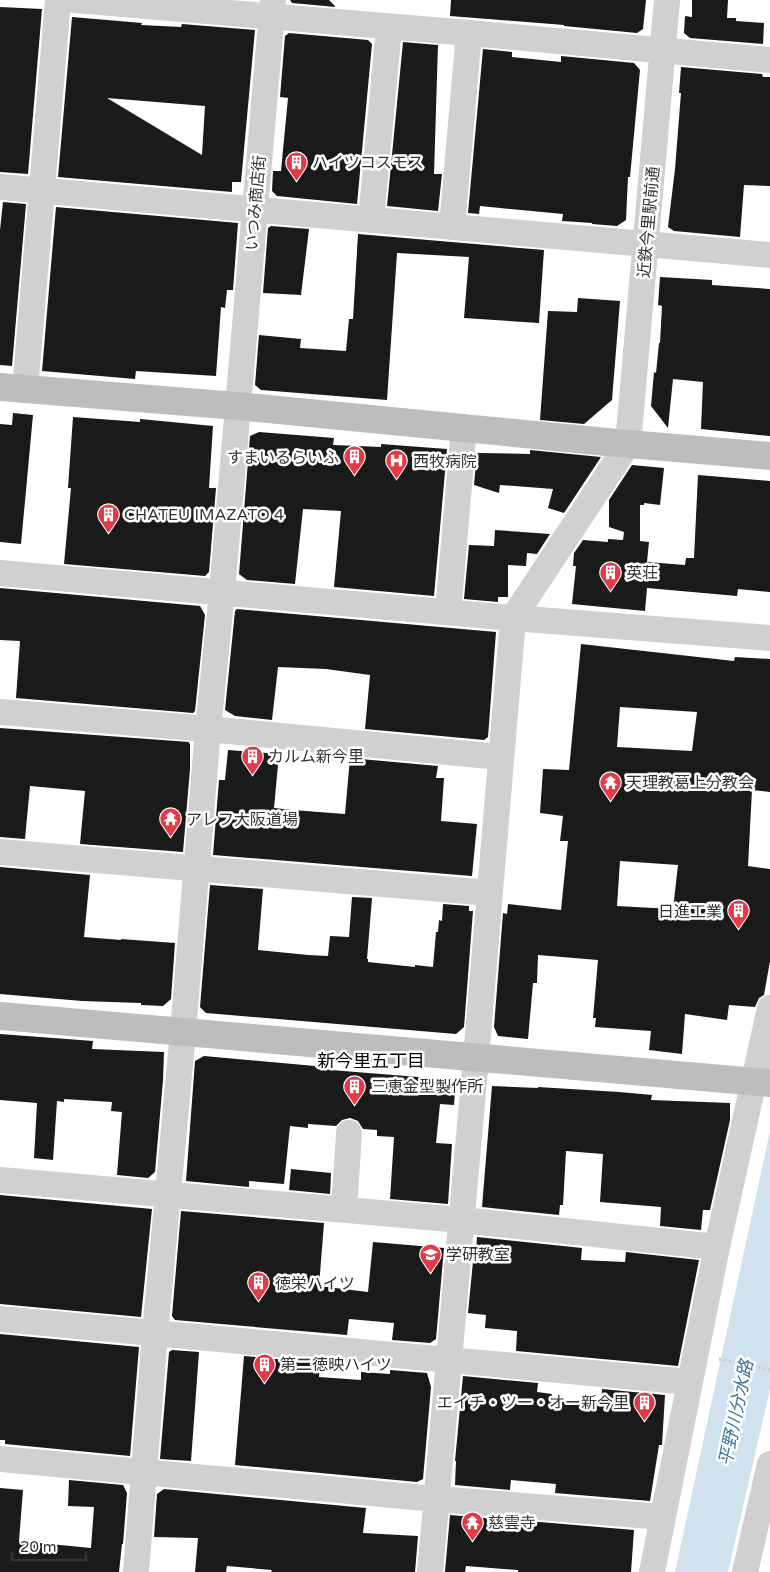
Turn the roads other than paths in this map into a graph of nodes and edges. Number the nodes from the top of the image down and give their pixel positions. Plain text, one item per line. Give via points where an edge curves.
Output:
1 (58, 0) edge
2 (75, 0) edge
3 (667, 0) edge
4 (272, 9) edge
5 (389, 27) junction
6 (469, 33) junction
7 (662, 50) junction
8 (770, 60) edge
9 (0, 187) edge
10 (41, 190) junction
11 (254, 209) junction
12 (372, 220) junction
13 (452, 227) junction
14 (646, 243) junction
15 (770, 255) edge
16 (12, 388) edge
17 (237, 406) junction
18 (464, 428) junction
19 (628, 444) junction
20 (770, 456) edge
21 (0, 573) edge
22 (222, 592) junction
23 (448, 612) junction
24 (513, 618) junction
25 (770, 638) edge
26 (0, 712) edge
27 (208, 729) junction
28 (500, 757) junction
29 (0, 852) edge
30 (196, 870) junction
31 (490, 894) junction
32 (770, 1008) edge
33 (0, 1016) edge
34 (183, 1032) junction
35 (476, 1058) junction
36 (762, 1083) edge
37 (349, 1133) dead end
38 (0, 1180) edge
39 (168, 1196) junction
40 (344, 1210) junction
41 (461, 1220) junction
42 (717, 1247) junction
43 (0, 1319) edge
44 (155, 1333) junction
45 (448, 1360) junction
46 (690, 1382) junction
47 (0, 1459) edge
48 (770, 1464) edge
49 (144, 1472) junction
50 (436, 1499) junction
51 (663, 1517) junction
52 (136, 1572) edge
53 (430, 1572) edge
54 (652, 1572) edge
55 (746, 1572) edge

1 - 10 street
2 - 4 street
3 - 7 street, 近鉄今里駅前通
4 - 5 street
4 - 11 street, いつみ商店街
5 - 6 street
5 - 12 street
6 - 7 street
6 - 13 street
7 - 8 street
7 - 14 street, 近鉄今里駅前通
9 - 10 street
10 - 11 street
10 - 16 street
11 - 12 street
11 - 17 street, いつみ商店街
12 - 13 street
13 - 14 street
14 - 15 street
14 - 19 street, 近鉄今里駅前通
16 - 17 street
17 - 18 street
17 - 22 street, いつみ商店街
18 - 19 street
18 - 23 street
19 - 20 street
19 - 24 street
21 - 22 street
22 - 23 street
22 - 27 street, いつみ商店街
23 - 24 street
24 - 25 street
24 - 28 street
26 - 27 street
27 - 28 street
27 - 30 street, いつみ商店街
28 - 31 street
29 - 30 street
30 - 31 street
30 - 34 street, いつみ商店街
31 - 35 street
32 - 36 street
33 - 34 street
34 - 35 street
34 - 39 street, いつみ商店街
35 - 36 street
35 - 41 street
36 - 42 street
37 - 40 street
38 - 39 street
39 - 40 street
39 - 44 street, いつみ商店街
40 - 41 street
41 - 42 street
41 - 45 street
42 - 46 street
43 - 44 street
44 - 45 street
44 - 49 street, いつみ商店街
45 - 46 street
45 - 50 street
46 - 51 street
47 - 49 street
48 - 55 street
49 - 50 street
49 - 52 street, いつみ商店街
50 - 51 street
50 - 53 street
51 - 54 street

